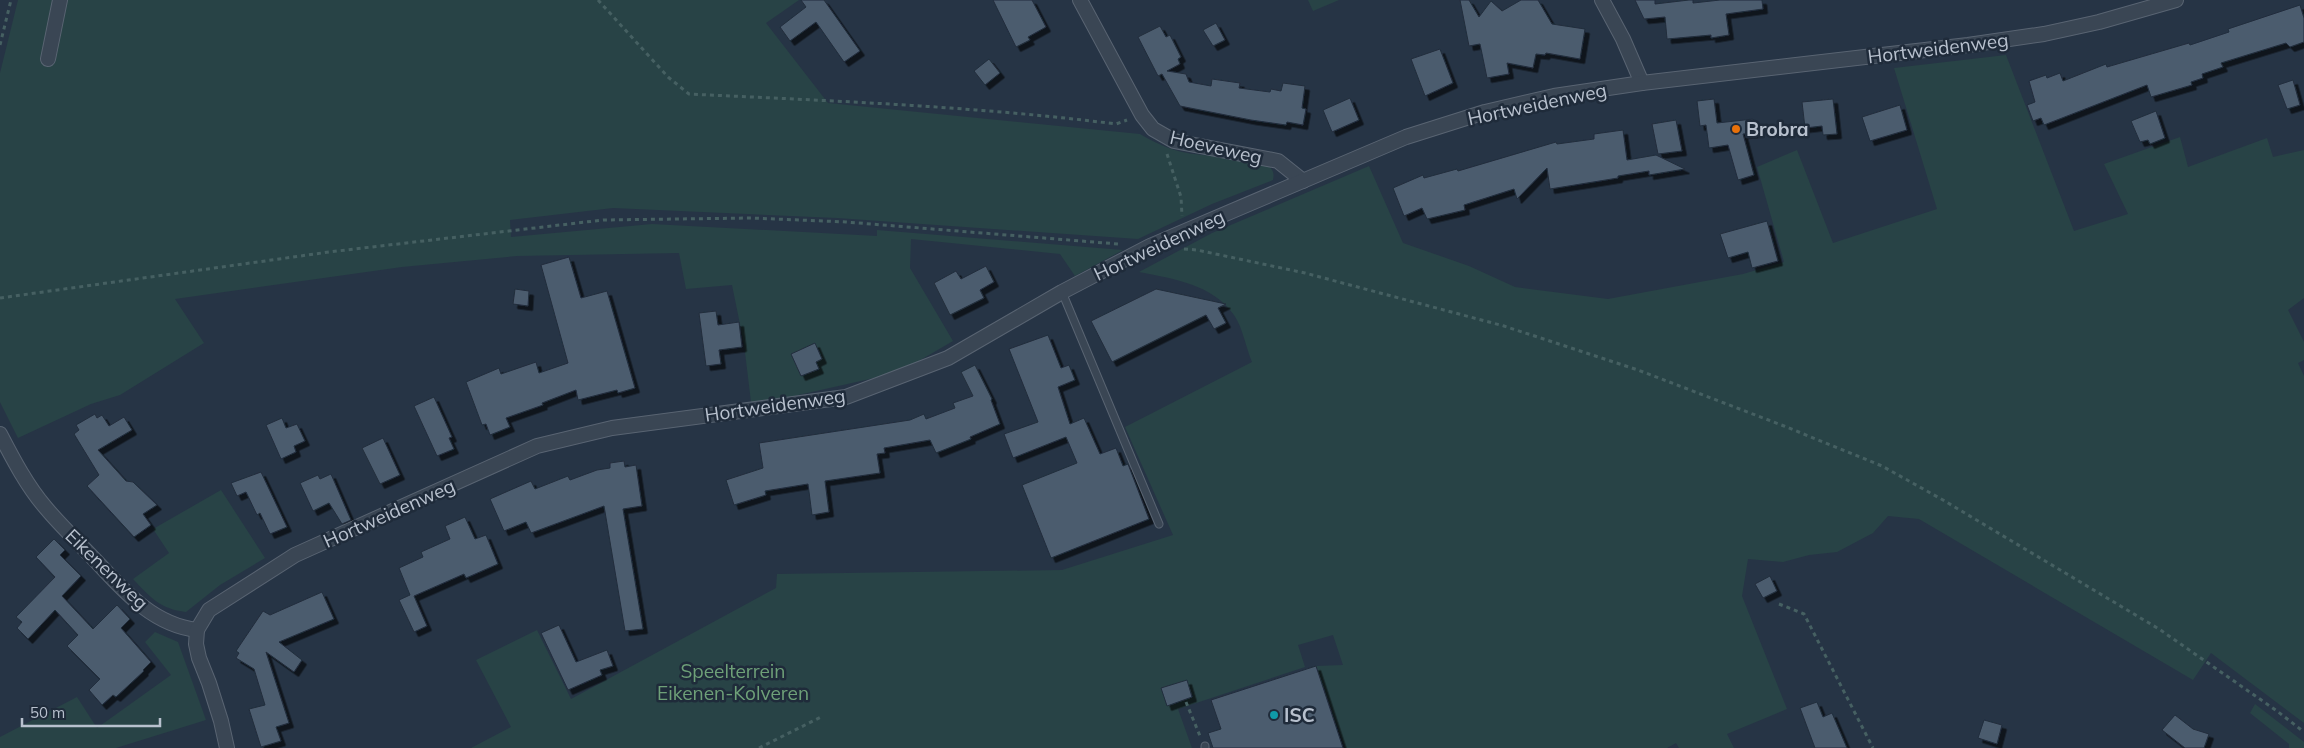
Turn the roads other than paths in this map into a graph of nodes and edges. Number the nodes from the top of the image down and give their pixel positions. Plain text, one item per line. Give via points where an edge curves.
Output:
1 (60, 0) edge
2 (1080, 0) edge
3 (1602, 0) edge
4 (2176, 0) edge
5 (48, 60) dead end
6 (1642, 83) junction
7 (1303, 181) junction
8 (1062, 292) junction
9 (0, 434) edge
10 (1159, 524) dead end
11 (197, 630) junction
12 (227, 748) edge

1 - 5 street
2 - 7 street, Hoeveweg via 1142,115 1161,135 1174,141 1278,161
3 - 6 street
4 - 6 street, Hortweidenweg via 2044,34
6 - 7 street, Hortweidenweg via 1554,96 1486,112 1406,137
7 - 8 street, Hortweidenweg via 1150,246
8 - 10 lane
8 - 11 street, Hortweidenweg via 948,358 846,397 612,428 537,446 295,555 209,610
9 - 11 street, Eikenenweg via 45,507 132,599 165,622
11 - 12 street via 199,658

